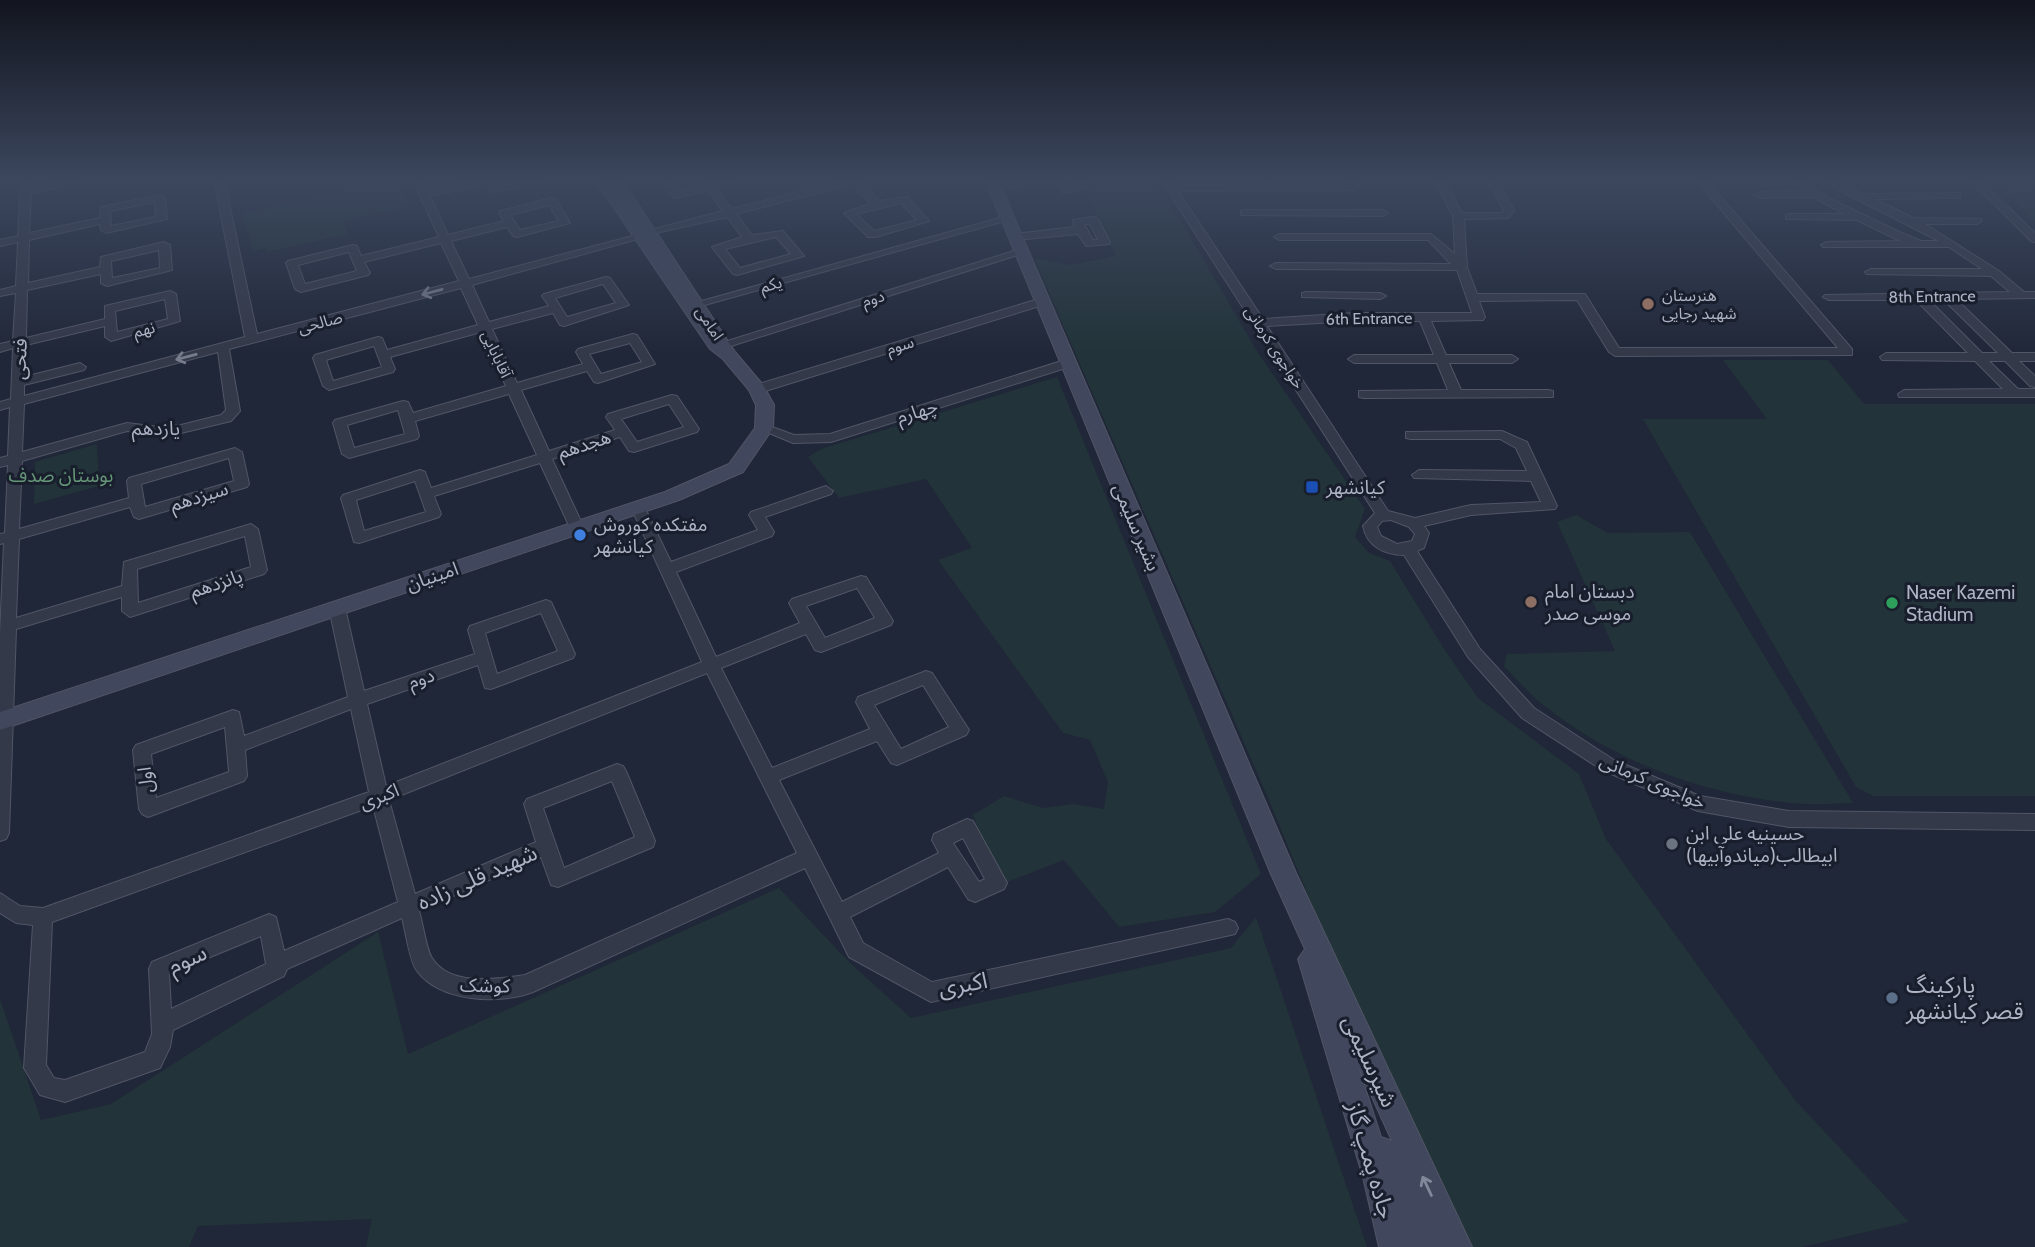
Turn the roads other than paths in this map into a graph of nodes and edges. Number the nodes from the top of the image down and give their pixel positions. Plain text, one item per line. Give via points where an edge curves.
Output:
1 (23, 238) joint
2 (231, 238) edge
3 (453, 238) edge
4 (634, 238) edge
5 (648, 238) edge
6 (648, 238) edge
7 (753, 238) edge
8 (783, 238) edge
9 (1005, 238) edge
10 (1009, 238) edge
11 (1016, 238) edge
12 (1204, 238) edge
13 (1432, 238) edge
14 (1459, 238) edge
15 (1751, 238) edge
16 (1907, 238) edge
17 (1944, 238) edge
18 (749, 239) joint
19 (446, 240) junction
20 (0, 243) edge
21 (1919, 244) junction
22 (1954, 244) junction
23 (1827, 245) dead end
24 (357, 260) junction
25 (1276, 266) dead end
26 (1461, 267) junction
27 (106, 269) junction
28 (1871, 272) dead end
29 (1996, 273) junction
30 (465, 283) junction
31 (22, 288) junction
32 (0, 293) edge
33 (1306, 295) dead end
34 (2021, 295) junction
35 (2035, 295) edge
36 (1347, 296) junction
37 (1380, 296) dead end
38 (1919, 296) junction
39 (1946, 296) junction
40 (1829, 297) dead end
41 (1472, 298) junction
42 (1042, 302) junction
43 (697, 304) junction
44 (555, 308) junction
45 (1353, 317) junction
46 (1424, 317) junction
47 (111, 321) junction
48 (1259, 323) junction
49 (485, 327) junction
50 (252, 340) junction
51 (19, 343) junction
52 (0, 348) edge
53 (222, 348) junction
54 (727, 350) junction
55 (383, 355) junction
56 (1886, 357) dead end
57 (1979, 357) junction
58 (2009, 357) junction
59 (2035, 357) edge
60 (1354, 359) dead end
61 (1442, 359) junction
62 (1512, 359) dead end
63 (1068, 363) junction
64 (590, 366) junction
65 (80, 367) dead end
66 (18, 383) junction
67 (2035, 383) edge
68 (513, 388) junction
69 (757, 389) junction
70 (2014, 393) junction
71 (2035, 393) edge
72 (1364, 394) dead end
73 (1456, 394) junction
74 (1548, 394) dead end
75 (1903, 394) dead end
76 (17, 401) junction
77 (0, 405) edge
78 (408, 419) junction
79 (764, 428) junction
80 (623, 432) junction
81 (1411, 435) dead end
82 (544, 457) junction
83 (7, 461) edge
84 (1419, 475) dead end
85 (1536, 476) junction
86 (825, 491) dead end
87 (426, 494) junction
88 (136, 501) junction
89 (638, 507) junction
90 (1384, 515) junction
91 (1414, 523) junction
92 (577, 528) junction
93 (6, 537) edge
94 (1408, 549) junction
95 (667, 569) junction
96 (130, 589) junction
97 (337, 608) junction
98 (8, 626) junction
99 (810, 626) junction
100 (484, 657) junction
101 (711, 664) junction
102 (358, 700) junction
103 (2, 721) edge
104 (881, 732) junction
105 (236, 746) junction
106 (768, 777) junction
107 (379, 796) junction
108 (2035, 822) edge
109 (0, 826) edge
110 (0, 832) edge
111 (547, 846) junction
112 (951, 856) dead end
113 (809, 857) junction
114 (1284, 874) joint
115 (0, 902) edge
116 (407, 908) junction
117 (837, 914) junction
118 (43, 917) junction
119 (1227, 928) dead end
120 (1310, 942) junction
121 (276, 964) junction
122 (162, 1024) junction
123 (1348, 1080) junction
124 (1395, 1247) edge
125 (1425, 1247) edge
126 (1457, 1247) edge

1 - 20 street
1 - 31 street, فتحی
2 - 50 street
3 - 19 street
4 - 30 street, صالحی
5 - 43 main road, امامی
6 - 54 main road, امامی via 716,346
7 - 18 street, یکم
8 - 18 street, یکم via 798,256 737,272 718,247
9 - 43 street, یکم
10 - 54 street, دوم
11 - 42 main road, بشیر سلیمی
12 - 48 street, خواجوی کرمانی
13 - 26 street
14 - 26 street
15 - 41 street via 1848,352 1615,352 1581,296
16 - 21 street
17 - 22 street
19 - 24 street
19 - 30 street, آقابابایی
21 - 22 street
21 - 23 street
22 - 29 street
24 - 24 street via 353,248 292,263 301,289 364,273
25 - 26 street
26 - 41 street
27 - 27 street via 105,259 164,245 166,270 107,283
27 - 31 street
28 - 29 street
29 - 34 street
30 - 49 street, آقابابایی
30 -> 50 street, صالحی
31 - 32 street
31 - 51 street, فتحی
33 - 36 street
34 - 35 street, 8th Entrance
34 - 39 street, 8th Entrance
36 - 37 street
36 - 45 street
38 - 39 street, 8th Entrance
38 - 40 street, 8th Entrance
38 - 57 street
39 - 58 street
41 - 46 street, 6th Entrance via 1479,317
42 - 63 main road, بشیر سلیمی
42 - 69 street, سوم
43 - 54 main road, امامی
44 - 44 street via 548,296 606,280 623,305 564,322
44 - 49 street
45 - 46 street, 6th Entrance
45 - 48 street, 6th Entrance
46 - 61 street
47 - 47 street, نهم via 110,309 170,294 174,321 111,337
47 - 51 street, نهم
48 - 90 street, خواجوی کرمانی
49 - 55 street
49 - 68 street, آقابابایی
50 - 53 street, صالحی
51 - 52 street, نهم
51 - 66 street, فتحی
53 -> 76 street, صالحی
53 - 83 street, یازدهم via 230,415 171,430 127,427
54 - 69 main road
55 - 55 street via 389,369 329,386 320,358 378,341
56 - 57 street
57 - 58 street
57 - 70 street
58 - 59 street
58 - 67 street
60 - 61 street
61 - 62 street
61 - 73 street
63 - 79 street, چهارم via 831,438 793,439
63 - 114 main road, بشیر سلیمی
64 - 64 street via 582,352 633,338 649,364 598,379
64 - 68 street
65 - 66 street
66 - 76 street, فتحی
68 - 78 street
68 - 82 street, آقابابایی
69 - 79 main road via 765,405
70 - 71 street
70 - 75 street
72 - 73 street
73 - 74 street
76 - 77 street, صالحی
76 - 83 street, فتحی
78 - 78 street via 412,436 349,454 340,423 403,405
79 - 89 main road, امینیان via 736,468
80 - 80 street, هجدهم via 614,417 672,398 692,429 634,448
80 - 82 street, هجدهم
81 - 85 street via 1502,435 1522,445
82 - 87 street
82 - 92 street, آقابابایی
83 - 93 street, فتحی
84 - 85 street
85 - 91 street via 1550,506 1471,510
86 - 95 street via 756,516 767,532
87 - 87 street via 433,514 359,537 348,498 420,475
88 - 88 street, سیزدهم via 134,481 235,452 242,484 139,514
88 - 93 street
89 - 92 main road, امینیان
89 - 95 street, اکبری
90 - 91 street
90 - 94 street via 1370,526 1372,536 1392,548
91 - 94 street via 1422,539
92 - 97 main road, امینیان
93 - 98 street, فتحی
94 - 108 street, خواجوی کرمانی via 1474,653 1528,713 1608,765 1698,803 1790,819
95 - 101 street, اکبری
96 - 96 street, پانزدهم via 129,566 251,529 259,570 130,611
96 - 98 street
97 - 102 street, کوشک
97 - 103 main road, امینیان
98 - 103 street, فتحی
99 - 99 street via 797,603 861,581 885,621 821,646
99 - 101 street
100 - 100 street via 476,630 546,606 567,654 491,683
100 - 102 street, دوم
101 - 106 street, اکبری
101 - 107 street, اکبری
102 - 105 street
102 - 107 street, کوشک
103 - 109 street, فتحی
104 - 104 street via 864,702 926,677 960,730 897,758
104 - 106 street
105 - 105 street, اول via 237,776 148,809 142,750 233,717
106 - 113 street, اکبری
107 - 116 street, کوشک
107 - 118 street, اکبری
109 - 110 street, فتحی
111 - 111 street, شهید قلی زاده via 533,804 617,771 646,841 558,879
111 - 116 street, شهید قلی زاده
112 - 117 street
113 - 116 street, کوشک via 526,985 491,989 448,984 424,964
113 - 117 street, اکبری
114 - 120 main road, شیرسلیمی
115 - 118 street via 16,914
116 - 121 street
117 - 119 street, اکبری via 856,950 931,992
118 - 122 street via 35,1068 48,1087 65,1091 152,1060 160,1050
120 - 123 main road, جاده پمپ گاز
126 -> 120 main road, شیرسلیمی
121 - 122 street via 277,969
121 - 122 street, سوم via 269,923 159,969
123 - 124 main road, جاده پمپ گاز
123 - 125 main road

